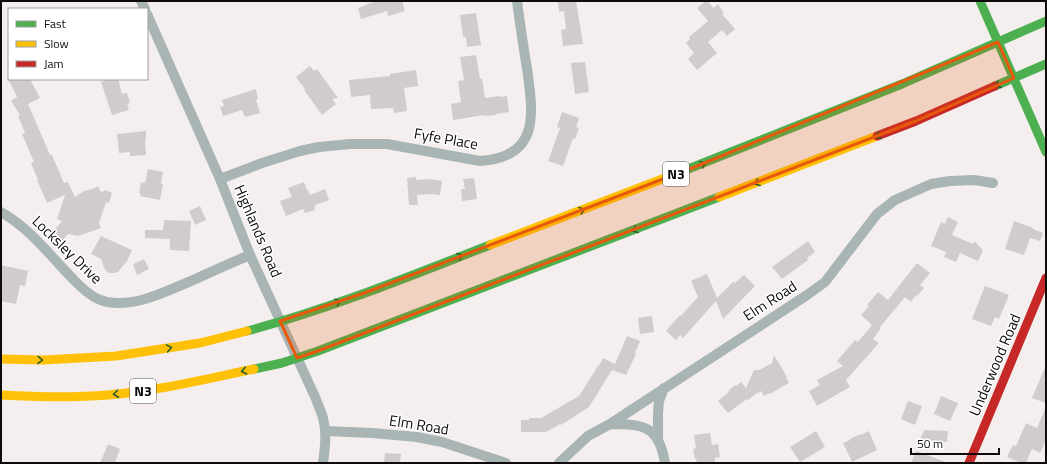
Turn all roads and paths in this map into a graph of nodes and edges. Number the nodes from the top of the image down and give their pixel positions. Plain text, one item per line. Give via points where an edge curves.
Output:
1 (517, 1) edge
2 (980, 1) edge
3 (148, 16) edge
4 (1046, 21) edge
5 (1046, 64) edge
6 (1046, 152) edge
7 (220, 179) junction
8 (993, 183) dead end
9 (1, 212) edge
10 (250, 255) junction
11 (1046, 278) edge
12 (1, 359) edge
13 (664, 388) junction
14 (1, 395) edge
15 (610, 424) junction
16 (325, 431) junction
17 (658, 440) junction
18 (322, 463) edge
19 (506, 463) edge
20 (559, 463) edge
21 (665, 463) edge
22 (969, 463) edge

1 - 7 street, Fyfe Place via 530,89 531,120 525,138 512,152 493,160 480,161 387,144 350,144 300,151
2 - 6 main road
3 - 7 street, Highlands Road
12 -> 4 main road, N3 via 44,360 116,356 200,343 268,325 371,290 697,166 902,84
5 -> 14 main road, N3 via 916,121 318,351 282,362 163,388 107,395
7 - 10 street, Highlands Road
8 - 13 street, Elm Road via 974,180 930,184 895,200 877,214 824,282
9 - 10 street, Locksley Drive via 27,230 79,285 105,302 119,304 154,297
10 - 16 street, Highlands Road via 316,399
11 - 22 main road, Underwood Road
13 - 15 street, Elm Road
13 - 17 street via 659,401
15 - 17 street via 638,425 652,432
15 - 20 street, Elm Road via 588,436
16 - 18 street, Highlands Road
16 - 19 street, Elm Road via 417,437 442,442
17 - 21 street

